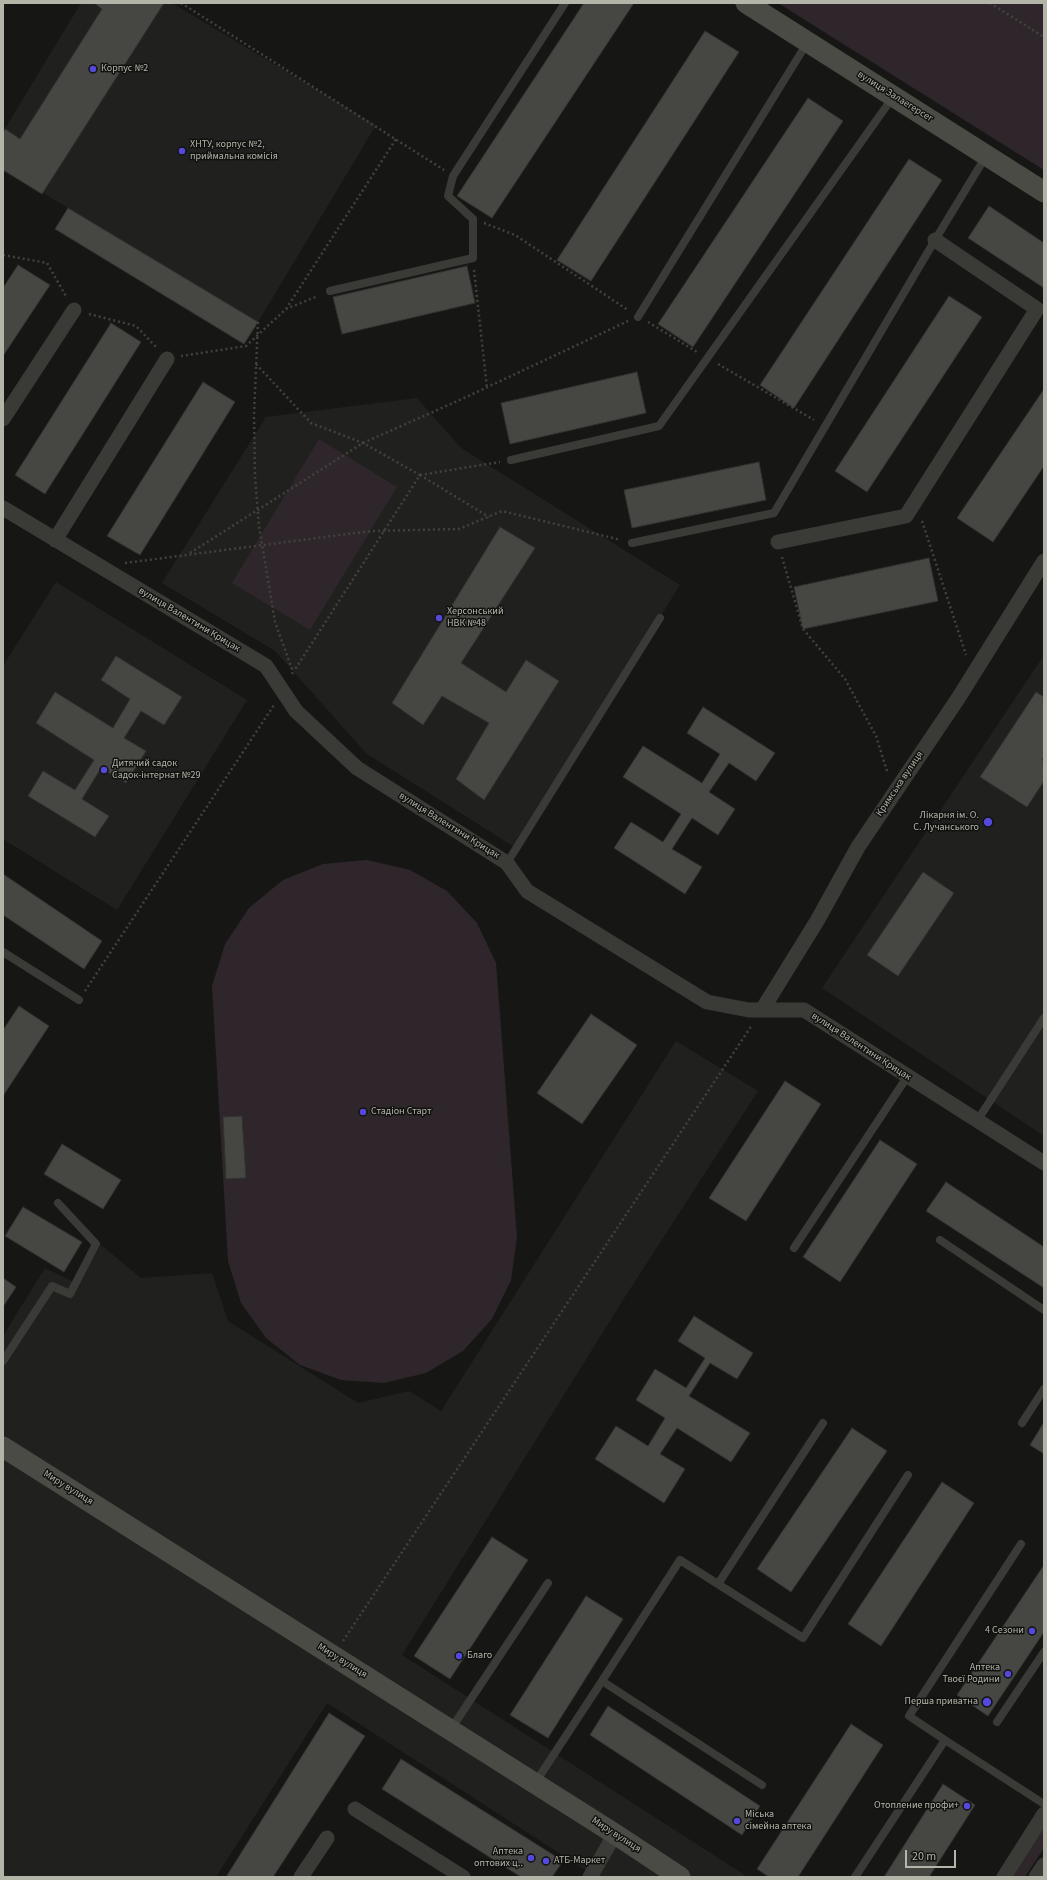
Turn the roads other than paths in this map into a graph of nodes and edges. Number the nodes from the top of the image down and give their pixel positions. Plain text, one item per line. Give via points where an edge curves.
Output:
1 (565, 3) edge
2 (746, 3) edge
3 (808, 42) junction
4 (894, 96) junction
5 (987, 156) junction
6 (1044, 192) edge
7 (935, 240) junction
8 (330, 291) road end
9 (74, 310) road end
10 (638, 317) road end
11 (167, 359) road end
12 (3, 420) edge
13 (511, 460) road end
14 (3, 508) edge
15 (55, 540) junction
16 (778, 542) road end
17 (632, 543) road end
18 (1044, 561) edge
19 (660, 618) dead end
20 (507, 863) junction
21 (4, 954) edge
22 (79, 1000) road end
23 (762, 1010) junction
24 (1044, 1018) edge
25 (907, 1077) junction
26 (977, 1121) junction
27 (1044, 1163) edge
28 (58, 1203) dead end
29 (940, 1240) dead end
30 (794, 1248) dead end
31 (1044, 1310) edge
32 (3, 1361) edge
33 (1044, 1388) edge
34 (823, 1423) dead end
35 (1022, 1423) dead end
36 (3, 1447) edge
37 (908, 1475) dead end
38 (1021, 1544) dead end
39 (548, 1583) dead end
40 (718, 1584) junction
41 (1043, 1657) edge
42 (602, 1681) junction
43 (997, 1722) dead end
44 (450, 1730) junction
45 (945, 1740) junction
46 (535, 1783) junction
47 (762, 1786) dead end
48 (1044, 1804) edge
49 (355, 1809) dead end
50 (1044, 1814) edge
51 (615, 1834) junction
52 (327, 1838) dead end
53 (1044, 1865) edge
54 (301, 1877) edge
55 (463, 1877) edge
56 (590, 1877) edge
57 (680, 1877) edge
58 (855, 1877) edge
59 (1004, 1877) edge
60 (1036, 1877) edge

1 - 8 lane via 453,176 448,196 473,219 473,258
2 - 3 street, вулиця Залаегерсег
3 - 4 street, вулиця Залаегерсег
3 - 10 lane
4 - 5 street, вулиця Залаегерсег
4 - 13 lane via 659,426
5 - 6 street, вулиця Залаегерсег
5 - 7 lane
7 - 16 street via 1038,309 906,516
7 - 17 lane via 774,513
9 - 12 street
11 - 15 street
14 - 15 street, вулиця Валентини Крицак
15 - 20 street, вулиця Валентини Крицак via 266,666 296,712 356,768
18 - 23 street, Кримська вулиця via 973,675 858,847 817,921
19 - 20 lane
20 - 23 street, вулиця Валентини Крицак via 527,891 707,1002
21 - 22 lane
23 - 25 street, вулиця Валентини Крицак via 804,1010
24 - 26 lane
25 - 26 street, вулиця Валентини Крицак
25 - 30 lane
26 - 27 street, вулиця Валентини Крицак
28 - 32 lane via 96,1244 70,1294 52,1286
29 - 31 lane
33 - 35 lane
34 - 40 lane
36 - 44 street, Миру вулиця
37 - 40 lane via 802,1638
38 - 45 lane via 909,1716
39 - 44 lane
40 - 42 lane via 680,1560
41 - 43 lane
42 - 46 lane
42 - 47 lane
44 - 46 street, Миру вулиця
45 - 48 lane
45 - 58 lane
46 - 51 street, Миру вулиця
49 - 55 street
50 - 59 street
51 - 56 street
51 - 57 street, Миру вулиця
52 - 54 street
53 - 60 street

